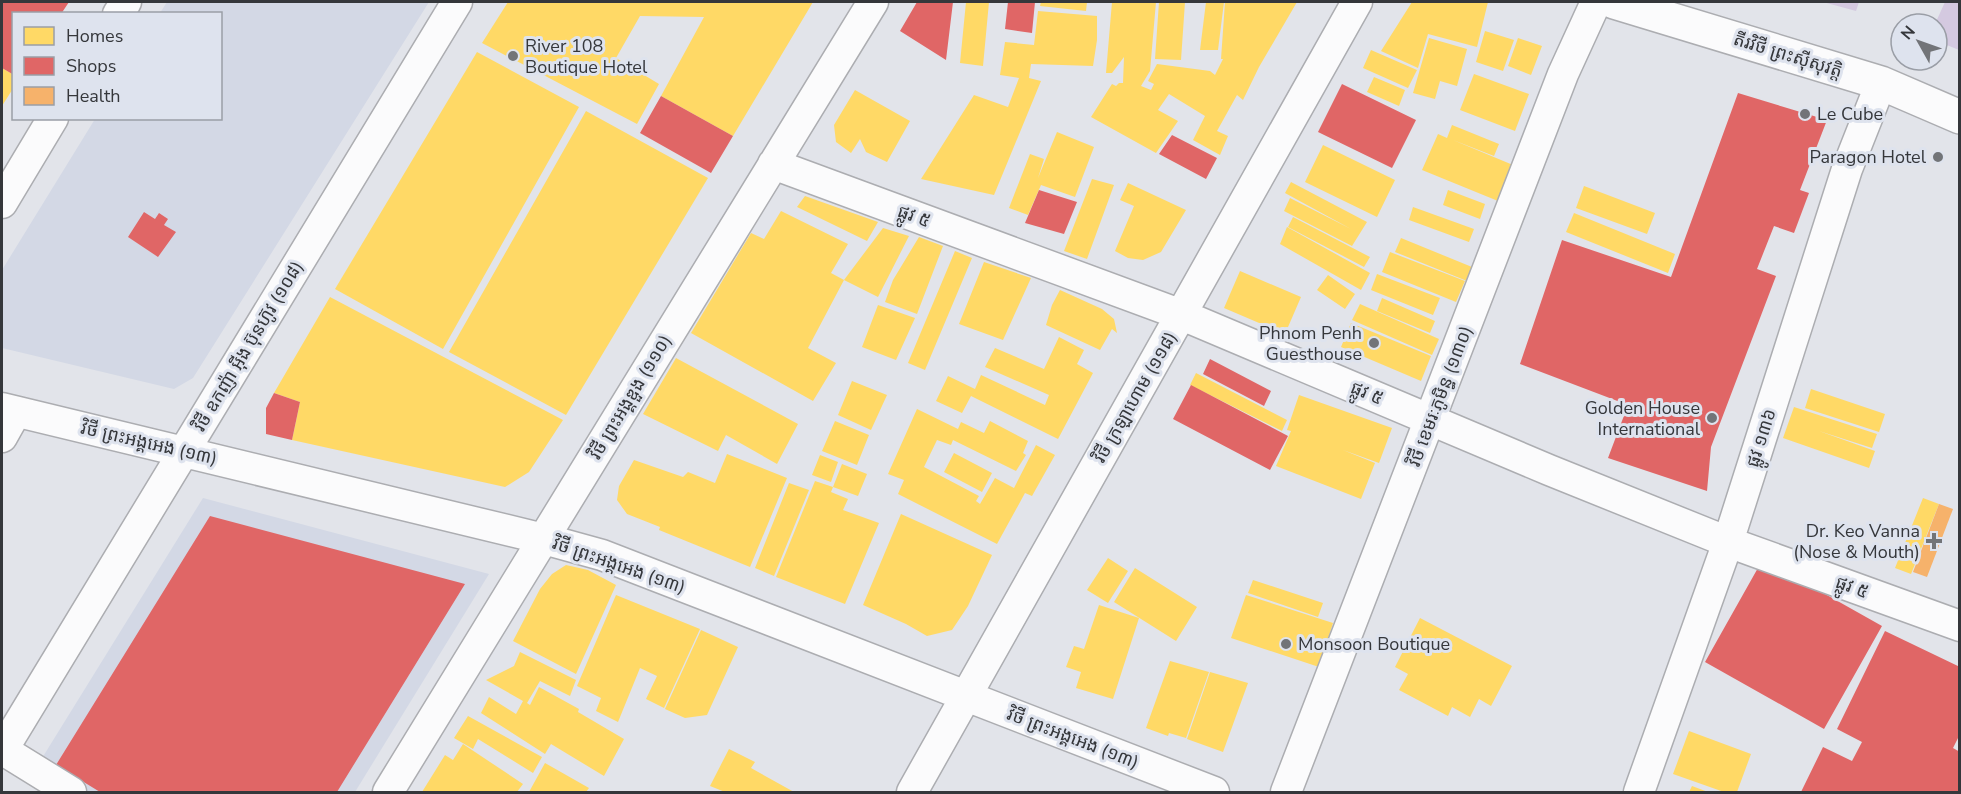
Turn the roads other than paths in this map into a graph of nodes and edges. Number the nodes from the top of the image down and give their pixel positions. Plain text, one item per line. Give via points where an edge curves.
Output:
1 (457, 2) edge
2 (873, 2) edge
3 (1357, 2) edge
4 (1596, 2) edge
5 (1614, 2) edge
6 (1881, 83) junction
7 (1959, 117) edge
8 (52, 120) edge
9 (773, 164) junction
10 (2, 203) edge
11 (1182, 315) junction
12 (6, 419) edge
13 (1431, 420) junction
14 (184, 451) junction
15 (544, 539) junction
16 (1728, 542) junction
17 (1959, 626) edge
18 (966, 696) junction
19 (2, 751) edge
20 (71, 792) edge
21 (388, 792) edge
22 (912, 792) edge
23 (1214, 792) edge
24 (1286, 792) edge
25 (1639, 792) edge

1 - 14 street, វិថី ឧកញ៉ា អ៊ីង ប៊ុនហ៊ូវ (១០៨)
2 - 9 street, វិថី ព្រះអង្គឌួង (១១០)
3 - 11 street, វិថី ក្រឡាហោម (១១៨)
4 - 13 street, វិថី ខេមរៈភូមិន្ធ (១៣០) via 1563,74
5 - 6 main road, តីរវិថី ព្រះស៊ីសុវត្តិ
6 - 7 main road, តីរវិថី ព្រះស៊ីសុវត្តិ
6 - 16 street, ផ្លូវ ១៣៦ via 1847,169
8 - 10 street
9 - 11 street, ផ្លូវ ៥
9 - 15 street, វិថី ព្រះអង្គឌួង (១១០)
11 - 13 street, ផ្លូវ ៥
11 - 18 street, វិថី ក្រឡាហោម (១១៨)
12 - 14 street, វិថី ព្រះអង្គអេង (១៣)
13 - 16 street, ផ្លូវ ៥
13 - 24 street, វិថី ខេមរៈភូមិន្ធ (១៣០)
14 - 15 street, វិថី ព្រះអង្គអេង (១៣)
14 - 19 street, វិថី ឧកញ៉ា អ៊ីង ប៊ុនហ៊ូវ (១០៨)
15 - 18 street, វិថី ព្រះអង្គអេង (១៣) via 602,555
15 - 21 street, វិថី ព្រះអង្គឌួង (១១០)
16 - 17 street, ផ្លូវ ៥
16 - 25 street, ផ្លូវ ១៣៦
18 - 22 street, វិថី ក្រឡាហោម (១១៨)
18 - 23 street, វិថី ព្រះអង្គអេង (១៣)
19 - 20 street

